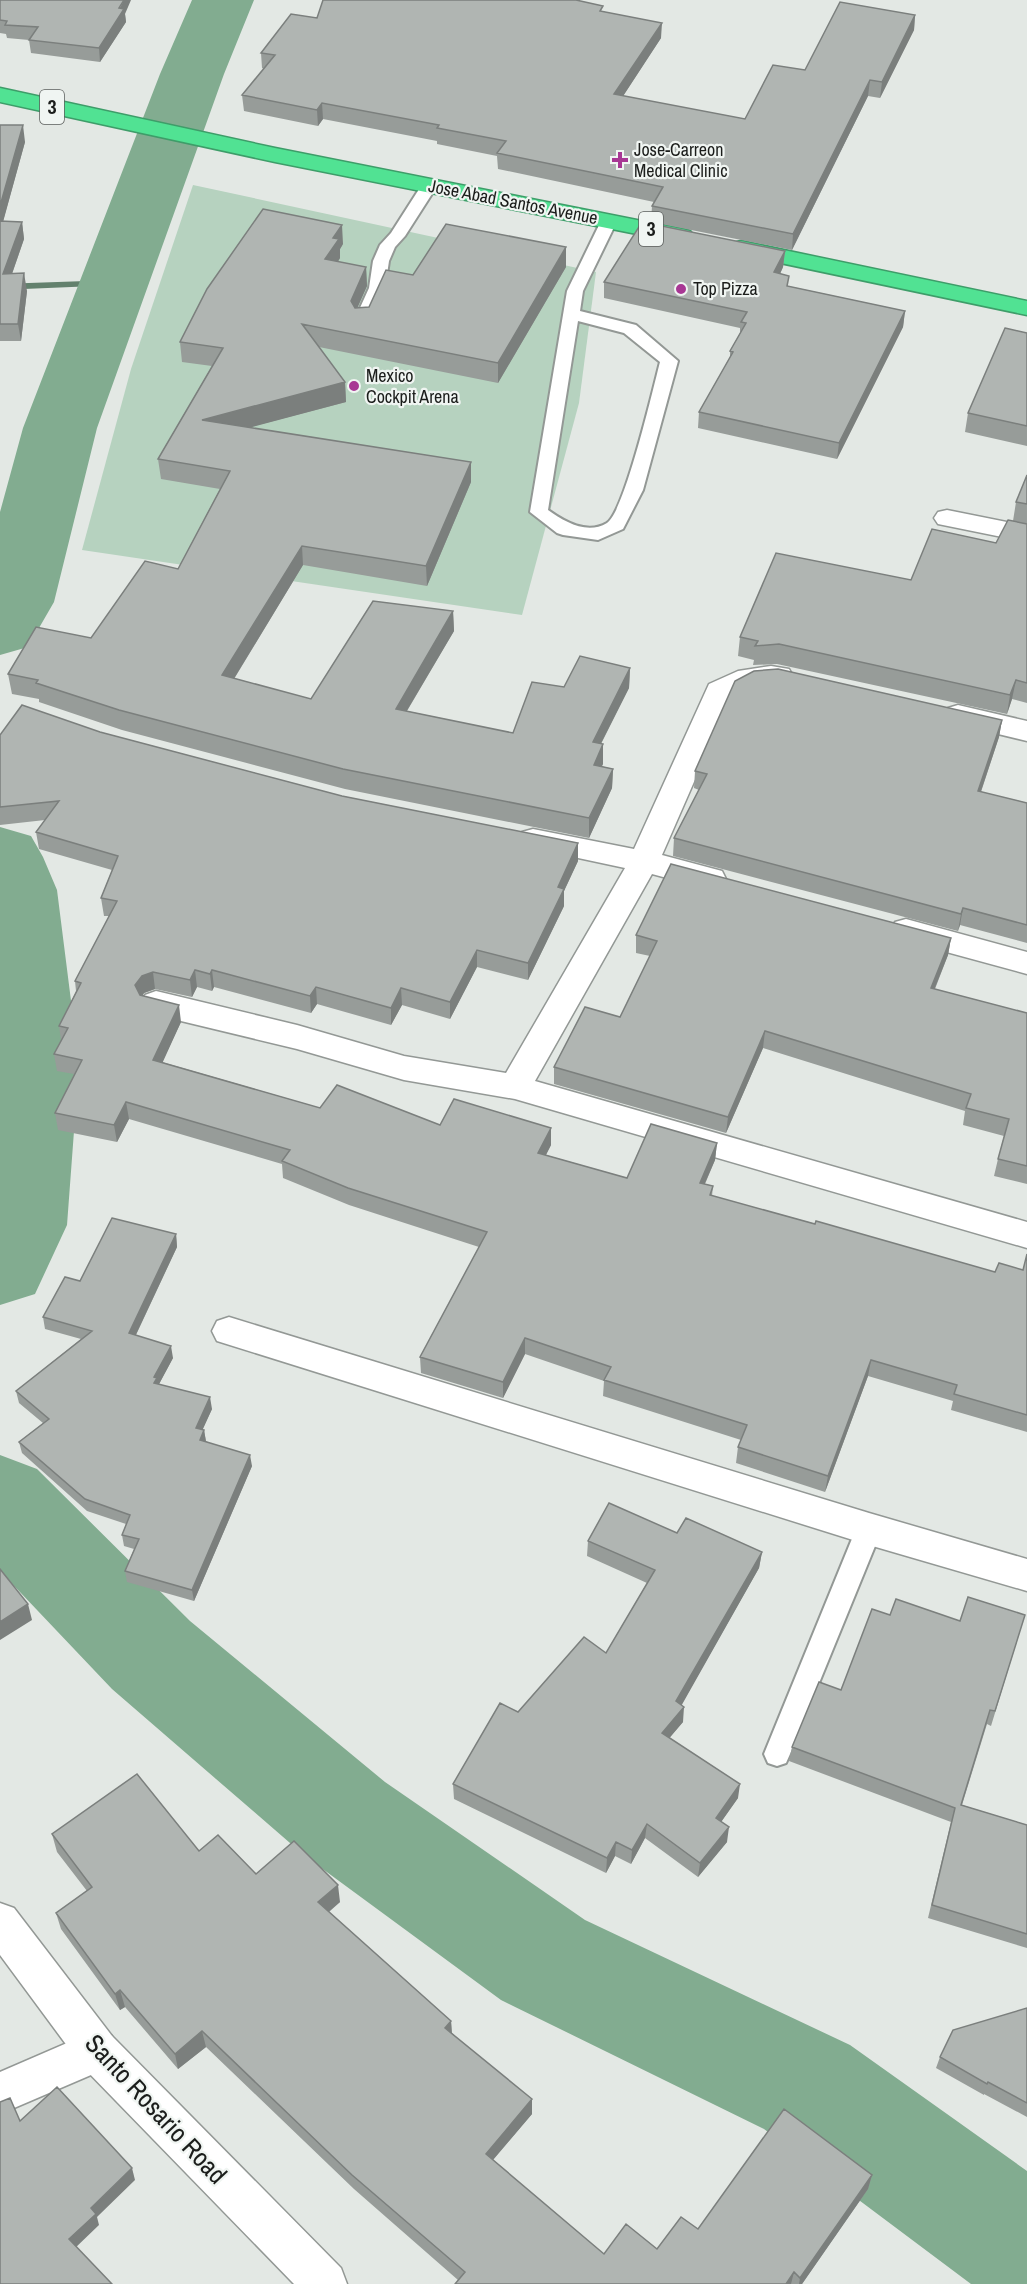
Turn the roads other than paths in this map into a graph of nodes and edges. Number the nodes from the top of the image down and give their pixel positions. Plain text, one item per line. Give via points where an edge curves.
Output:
1 (0, 95) edge
2 (429, 186) junction
3 (609, 221) junction
4 (1027, 308) edge
5 (571, 314) junction
6 (362, 321) edge
7 (947, 518) dead end
8 (1027, 534) edge
9 (811, 682) edge
10 (936, 710) edge
11 (1027, 730) edge
12 (506, 833) edge
13 (644, 861) junction
14 (734, 885) edge
15 (880, 924) edge
16 (1027, 963) edge
17 (156, 1003) edge
18 (515, 1087) junction
19 (1027, 1235) edge
20 (229, 1331) dead end
21 (869, 1528) junction
22 (1027, 1575) edge
23 (777, 1754) dead end
24 (0, 1922) edge
25 (97, 2051) junction
26 (0, 2093) edge
27 (325, 2284) edge

1 - 2 highway, Jose Abad Santos Avenue / 3
2 - 3 highway, Jose Abad Santos Avenue / 3
2 - 6 lane via 388,245 377,288
3 - 4 highway, Jose Abad Santos Avenue / 3
3 - 5 lane via 575,291
5 - 5 lane via 630,328 669,361 634,490 617,525 598,534 563,529 539,512
7 - 8 street
9 - 13 street via 754,675 735,680 719,691
10 - 11 street
12 - 13 street
13 - 14 street
13 - 18 street
15 - 16 street
17 - 18 street via 404,1068
18 - 19 street
20 - 21 street
21 - 22 street
21 - 23 lane
24 - 25 street, Santo Rosario Road
25 - 26 street
25 - 27 street, Santo Rosario Road

